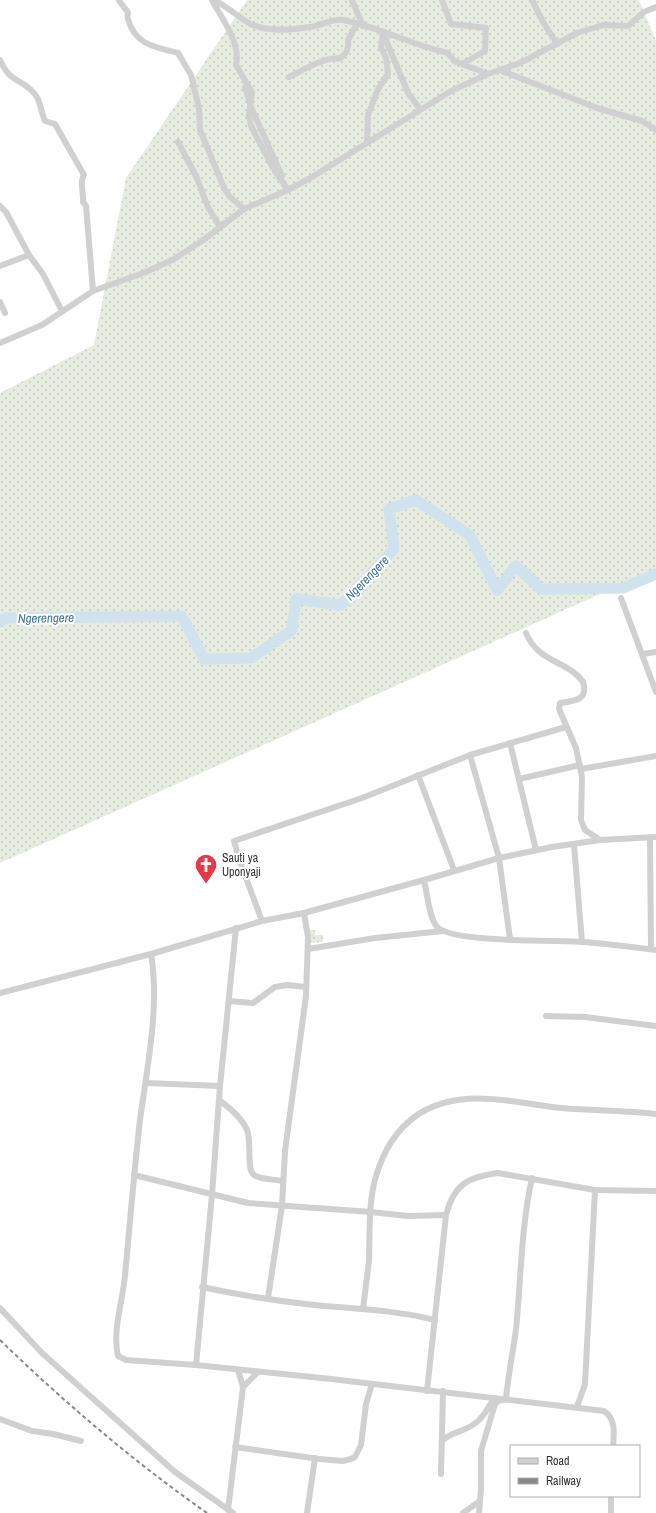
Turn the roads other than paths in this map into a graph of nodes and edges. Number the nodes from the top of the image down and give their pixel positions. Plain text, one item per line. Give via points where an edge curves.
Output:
1 (119, 0) edge
2 (213, 0) edge
3 (352, 0) edge
4 (442, 0) edge
5 (532, 0) edge
6 (656, 7) edge
7 (360, 25) junction
8 (383, 33) junction
9 (557, 44) junction
10 (0, 60) edge
11 (462, 64) junction
12 (502, 71) junction
13 (488, 74) junction
14 (289, 77) dead end
15 (245, 87) dead end
16 (251, 107) junction
17 (420, 109) junction
18 (656, 130) edge
19 (178, 142) dead end
20 (367, 142) junction
21 (288, 190) junction
22 (0, 206) edge
23 (244, 209) junction
24 (220, 227) junction
25 (29, 255) junction
26 (0, 266) edge
27 (93, 291) junction
28 (0, 302) edge
29 (62, 311) junction
30 (5, 313) dead end
31 (0, 343) edge
32 (621, 598) dead end
33 (526, 633) dead end
34 (656, 652) edge
35 (642, 654) junction
36 (656, 692) edge
37 (566, 727) junction
38 (510, 743) junction
39 (470, 755) junction
40 (656, 756) edge
41 (580, 767) junction
42 (418, 775) junction
43 (519, 779) junction
44 (653, 837) edge
45 (600, 840) junction
46 (574, 844) junction
47 (536, 850) junction
48 (498, 858) junction
49 (454, 870) junction
50 (424, 880) junction
51 (304, 913) junction
52 (262, 921) junction
53 (236, 928) junction
54 (443, 931) junction
55 (510, 939) junction
56 (582, 942) junction
57 (308, 949) junction
58 (654, 950) edge
59 (152, 954) junction
60 (306, 987) junction
61 (0, 993) edge
62 (229, 1000) junction
63 (546, 1016) dead end
64 (656, 1026) edge
65 (146, 1083) junction
66 (220, 1086) junction
67 (219, 1100) junction
68 (656, 1114) edge
69 (134, 1176) junction
70 (532, 1178) junction
71 (282, 1181) junction
72 (595, 1190) junction
73 (656, 1191) edge
74 (212, 1195) junction
75 (282, 1206) junction
76 (371, 1212) junction
77 (446, 1215) junction
78 (202, 1287) junction
79 (268, 1298) junction
80 (0, 1308) edge
81 (363, 1309) junction
82 (435, 1320) junction
83 (196, 1365) junction
84 (238, 1370) junction
85 (258, 1372) junction
86 (372, 1384) junction
87 (242, 1387) junction
88 (427, 1391) junction
89 (443, 1391) junction
90 (494, 1398) junction
91 (506, 1399) junction
92 (577, 1407) junction
93 (0, 1419) edge
94 (80, 1441) dead end
95 (442, 1441) junction
96 (613, 1445) edge
97 (235, 1447) junction
98 (315, 1458) junction
99 (441, 1474) dead end
100 (611, 1497) edge
101 (480, 1501) junction
102 (230, 1512) edge
103 (306, 1513) edge
104 (463, 1513) edge
105 (479, 1513) edge
106 (611, 1513) edge

1 - 23 street via 128,13 128,19 139,39 149,46 178,53 191,75 199,108 200,130 218,176 229,196
2 - 7 street via 257,27 296,28 340,20
2 - 16 street via 239,54 236,65 252,92
3 - 7 street
4 - 11 street via 451,24 486,28 486,51
5 - 9 street
6 - 9 street via 644,12 628,26 603,25 577,33
7 - 8 street
7 - 14 street via 348,40 349,45 344,56 315,64
8 - 11 street via 448,53 454,61
8 - 17 street via 408,93
8 - 20 street via 381,47 386,58 388,74 378,89 368,115
9 - 12 street
10 - 27 street via 6,73 31,90 40,102 45,121 55,124 84,175 83,202 86,206
11 - 13 street
12 - 13 street
12 - 18 street via 597,108 642,121
13 - 17 street
15 - 16 street
16 - 21 street
16 - 21 street via 249,122 255,136
17 - 20 street
19 - 24 street
20 - 21 street
21 - 23 street
22 - 25 street via 6,212
23 - 24 street
24 - 27 street via 174,259
25 - 26 street
25 - 29 street via 43,274
27 - 29 street
28 - 30 street
29 - 31 street via 42,325
32 - 35 street
33 - 37 street via 537,651 583,682 584,691 576,702 560,703 558,706
34 - 35 street
35 - 36 street
37 - 38 street
37 - 41 street via 576,748
38 - 39 street
38 - 43 street
39 - 42 street
39 - 48 street
40 - 41 street
41 - 43 street
41 - 45 street via 581,820 585,830
42 - 49 street
42 - 52 street via 362,798 234,841
43 - 47 street
44 - 45 street
44 - 58 street
45 - 46 street
46 - 47 street
46 - 56 street
47 - 48 street
48 - 49 street
48 - 55 street
49 - 50 street
50 - 51 street
50 - 54 street via 432,919
51 - 52 street
51 - 57 street
52 - 53 street
53 - 59 street
53 - 62 street
54 - 55 street via 466,936
54 - 57 street via 374,938
55 - 56 street
56 - 58 street
57 - 60 street
59 - 61 street
59 - 65 street via 154,986
60 - 62 street via 275,987 253,1003
60 - 71 street
62 - 66 street
63 - 64 street via 584,1017
65 - 66 street
65 - 69 street
66 - 67 street
67 - 71 street via 247,1129 251,1171 254,1175
67 - 74 street
68 - 76 street via 562,1108 489,1099 454,1099 438,1103 414,1116 401,1127 387,1148 376,1177
69 - 74 street
69 - 83 street via 116,1347 118,1356 126,1360
70 - 72 street
70 - 77 street via 498,1173 466,1181 454,1192
70 - 91 street
71 - 75 street
72 - 73 street
72 - 92 street via 584,1384
74 - 75 street via 248,1203
74 - 78 street
75 - 76 street
75 - 79 street
76 - 77 street via 408,1216
76 - 81 street
77 - 82 street
78 - 79 street
78 - 83 street
79 - 81 street
80 - 102 street via 42,1353 80,1388 175,1472
81 - 82 street via 411,1314
82 - 88 street
83 - 84 street
84 - 85 street
84 - 87 street
85 - 86 street
85 - 87 street
86 - 88 street
86 - 98 street via 366,1404 361,1445 355,1457 343,1461
87 - 97 street
88 - 89 street
89 - 90 street
89 - 95 street
90 - 91 street
90 - 95 street via 476,1423 447,1436
91 - 92 street
91 - 101 street via 498,1400 495,1404 483,1443 480,1457
92 - 96 street via 604,1411 610,1415 613,1421
93 - 94 street via 32,1431
95 - 99 street
97 - 98 street
97 - 102 street
98 - 103 street
100 - 106 street
101 - 104 street
101 - 105 street

